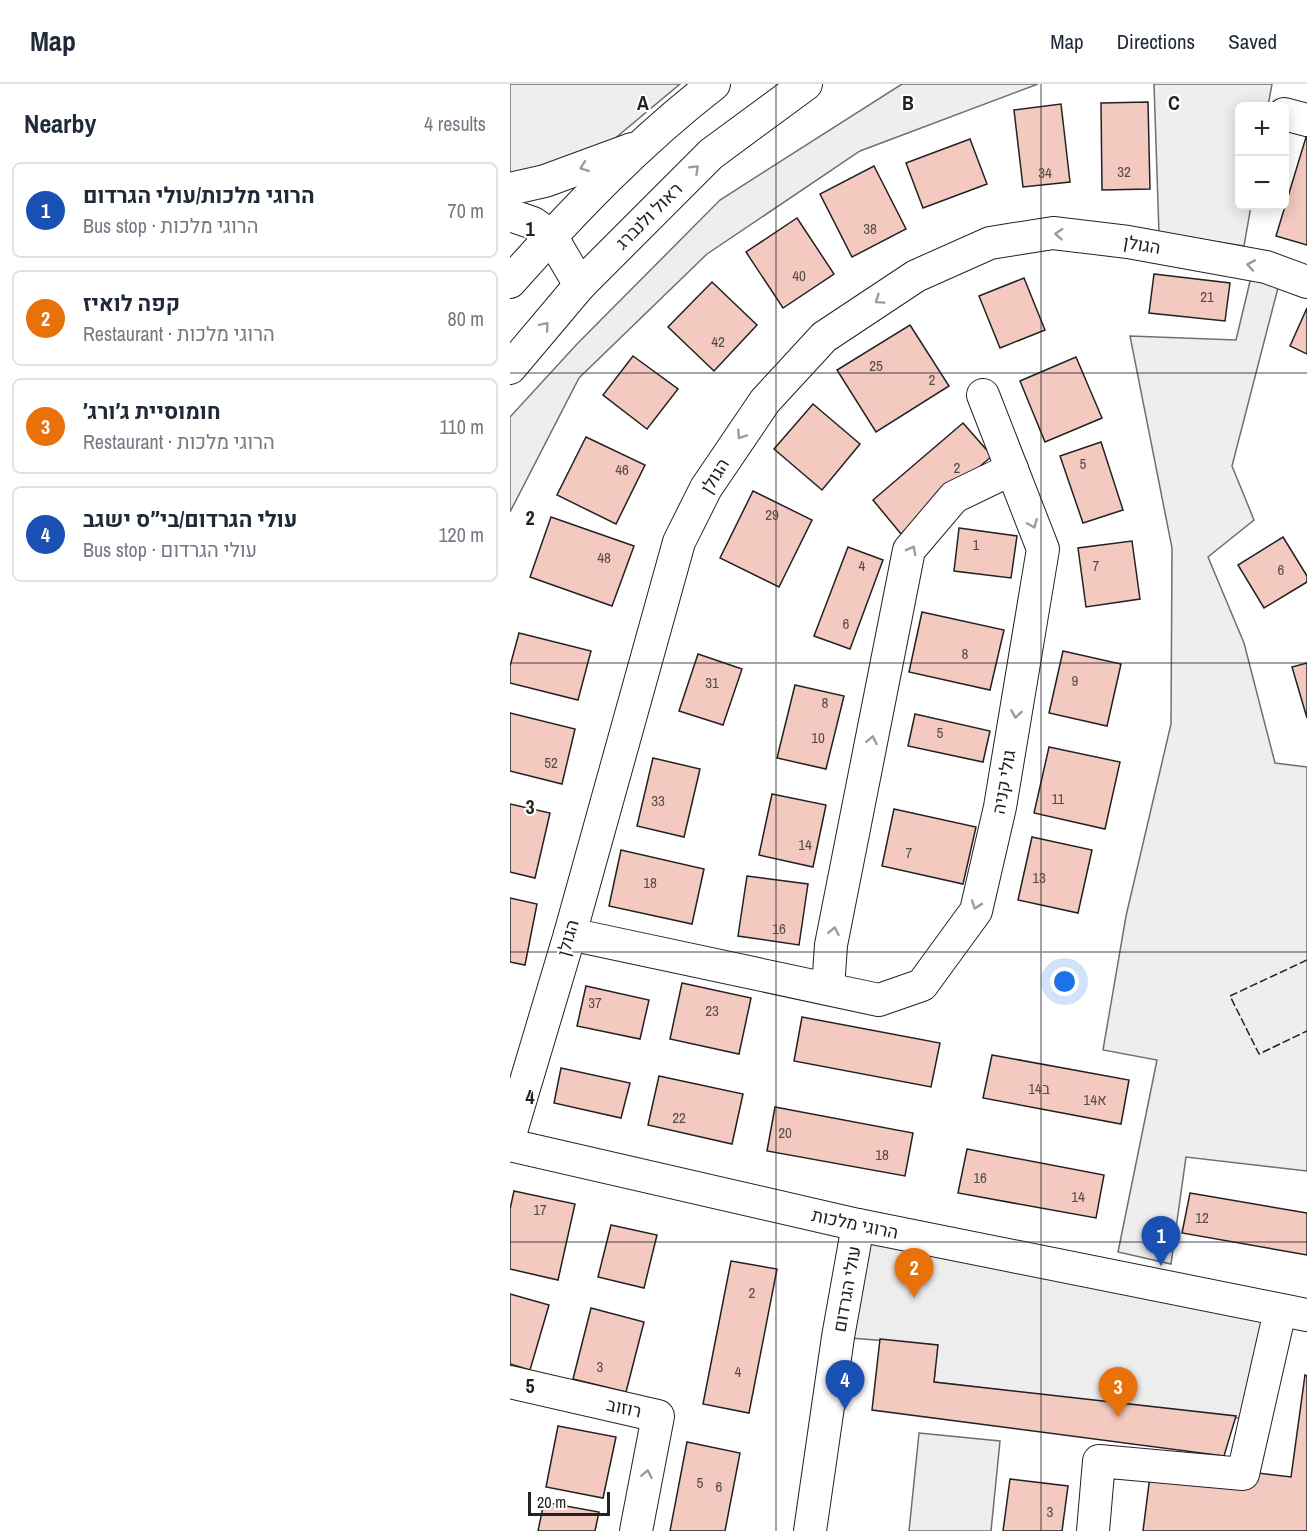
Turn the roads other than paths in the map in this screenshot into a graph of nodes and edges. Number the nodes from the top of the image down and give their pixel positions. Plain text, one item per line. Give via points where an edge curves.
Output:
1 (714, 84) edge
2 (806, 84) edge
3 (1289, 115) edge
4 (1307, 120) edge
5 (639, 147) junction
6 (510, 189) edge
7 (510, 215) edge
8 (531, 246) edge
9 (510, 282) edge
10 (1307, 282) edge
11 (580, 285) junction
12 (510, 368) edge
13 (983, 395) dead end
14 (1012, 469) junction
15 (570, 934) junction
16 (828, 989) junction
17 (510, 1135) edge
18 (510, 1145) edge
19 (858, 1225) junction
20 (1293, 1313) edge
21 (510, 1382) edge
22 (636, 1531) edge
23 (810, 1531) edge
24 (1093, 1531) edge

1 - 5 street
11 -> 2 street, ראול ולנברג via 711,154
3 - 4 street
5 -> 6 street via 545,181
5 - 8 street
7 - 8 street via 533,223
8 - 9 street
8 - 11 street
10 -> 15 street, הגולן via 1266,267 1053,233 990,243 916,276 824,337 765,401 706,488 679,542
12 -> 11 street, ראול ולנברג
13 - 14 street, גולי קניה
16 -> 14 street via 831,945 909,550 954,497
14 -> 16 street, גולי קניה via 1043,549 1000,807 976,910 922,986 879,1000
15 - 16 street, גולי קניה
15 - 17 street, הגולן
18 - 19 street, הרוגי מלכות
19 - 20 street, הרוגי מלכות
19 - 23 street, עולי הגרדום
20 - 24 street via 1243,1474 1099,1461
22 -> 21 street, רוזוב via 658,1416

